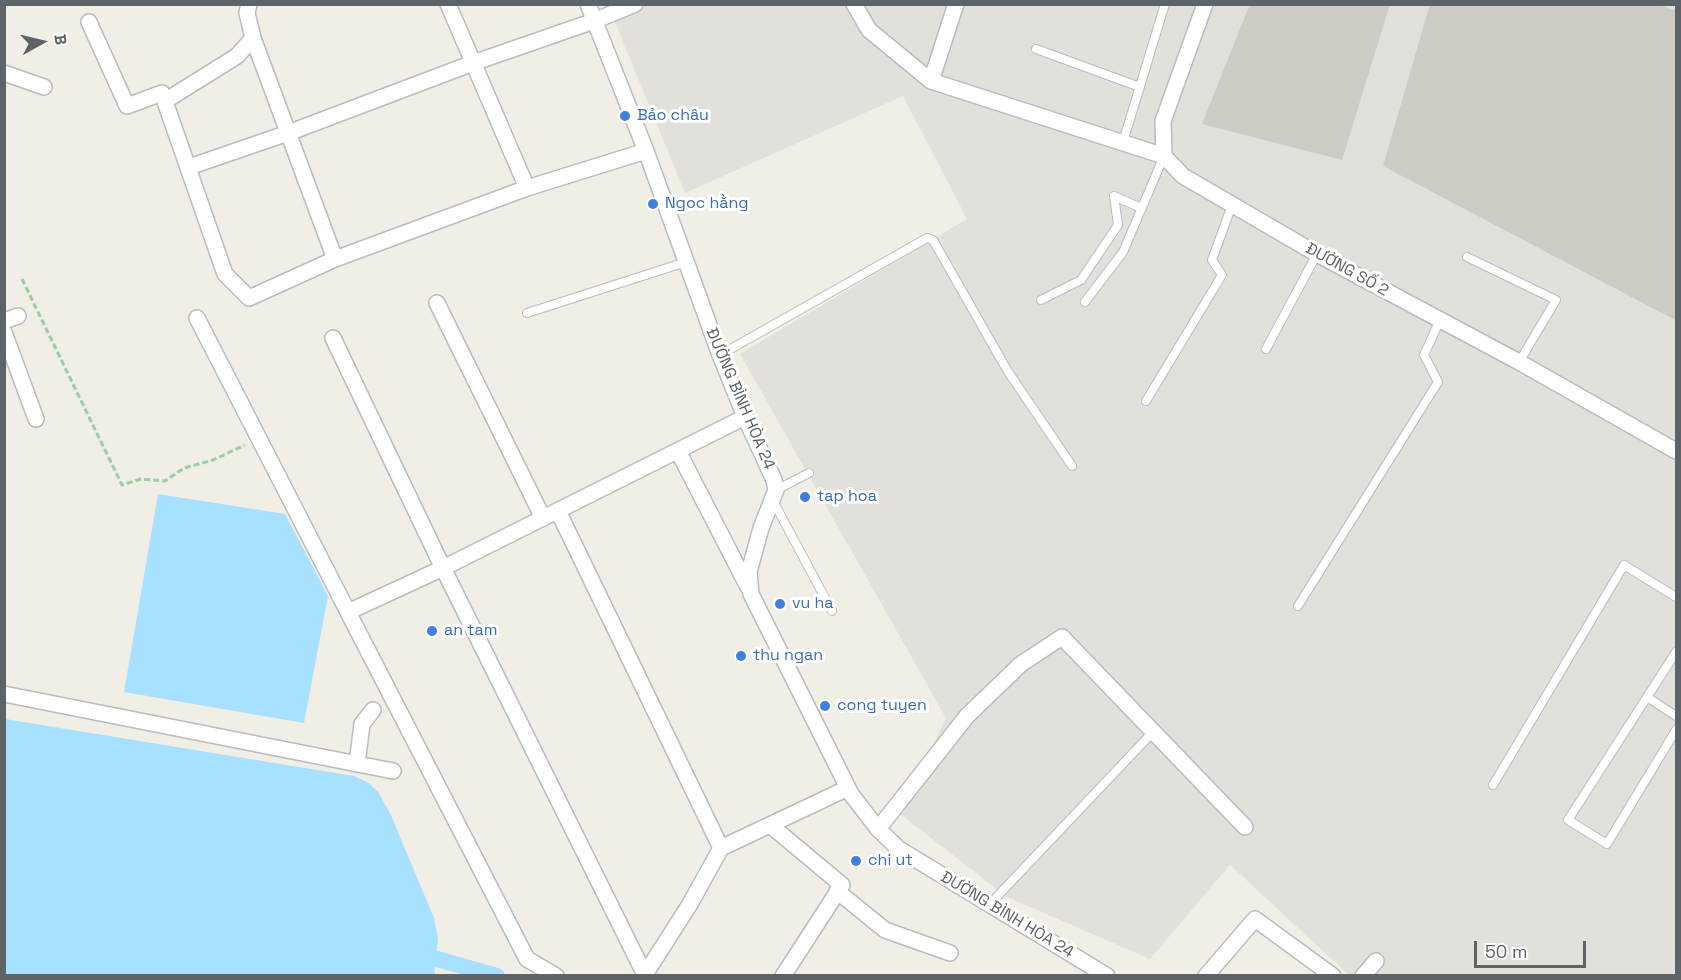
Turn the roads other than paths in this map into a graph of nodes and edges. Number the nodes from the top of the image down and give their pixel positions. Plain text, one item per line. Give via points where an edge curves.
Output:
1 (249, 4) edge
2 (448, 4) edge
3 (588, 4) edge
4 (635, 4) edge
5 (855, 4) edge
6 (956, 4) edge
7 (1165, 4) edge
8 (1205, 4) edge
9 (594, 21) junction
10 (89, 22) dead end
11 (253, 38) junction
12 (1036, 49) dead end
13 (473, 63) junction
14 (4, 73) edge
15 (931, 81) junction
16 (44, 87) dead end
17 (1140, 87) junction
18 (165, 100) junction
19 (288, 133) junction
20 (1124, 142) junction
21 (646, 151) junction
22 (1164, 156) junction
23 (189, 166) junction
24 (527, 188) junction
25 (1232, 205) junction
26 (1141, 208) junction
27 (1317, 254) junction
28 (1467, 257) dead end
29 (335, 259) junction
30 (686, 262) junction
31 (1041, 300) dead end
32 (1085, 302) dead end
33 (437, 303) dead end
34 (526, 313) dead end
35 (197, 318) dead end
36 (1440, 320) junction
37 (4, 332) edge
38 (333, 338) dead end
39 (1266, 349) dead end
40 (720, 355) junction
41 (1519, 363) junction
42 (1146, 401) dead end
43 (745, 417) junction
44 (36, 419) dead end
45 (678, 451) junction
46 (1677, 452) edge
47 (1072, 466) dead end
48 (809, 474) dead end
49 (774, 494) junction
50 (558, 511) junction
51 (543, 518) junction
52 (443, 568) junction
53 (751, 594) junction
54 (1677, 597) edge
55 (1298, 606) dead end
56 (348, 612) junction
57 (832, 612) dead end
58 (1677, 652) edge
59 (4, 694) edge
60 (1647, 697) junction
61 (373, 710) dead end
62 (1677, 716) edge
63 (1677, 730) edge
64 (1153, 732) junction
65 (357, 764) junction
66 (393, 771) dead end
67 (1493, 785) dead end
68 (848, 788) junction
69 (770, 825) junction
70 (1245, 827) dead end
71 (878, 829) junction
72 (721, 848) junction
73 (837, 891) junction
74 (990, 904) junction
75 (950, 953) dead end
76 (1376, 961) dead end
77 (556, 975) edge
78 (645, 975) edge
79 (783, 975) edge
80 (1107, 975) edge
81 (1206, 975) edge
82 (1333, 975) edge
83 (1363, 975) edge

1 - 11 street via 247,13
2 - 13 street
3 - 9 street, ĐƯỜNG BÌNH HÒA 24
4 - 9 street
5 - 15 street via 869,30
6 - 15 street
7 - 17 lane
8 - 22 street via 1163,121
9 - 13 street
9 - 21 street, ĐƯỜNG BÌNH HÒA 24
10 - 18 street via 127,106 162,93
11 - 18 street via 237,56
11 - 19 street
12 - 17 lane
13 - 19 street
13 - 24 street
14 - 16 street
15 - 20 street
17 - 20 lane
18 - 23 street
19 - 23 street
19 - 29 street
20 - 22 street
21 - 24 street
21 - 30 street, ĐƯỜNG BÌNH HÒA 24
22 - 25 street, ĐƯỜNG SỐ 2 via 1183,176
22 - 26 lane
23 - 29 street via 225,274 249,298
24 - 29 street
25 - 27 street, ĐƯỜNG SỐ 2
25 - 42 lane via 1212,260 1222,275
26 - 31 lane via 1114,196 1118,225 1087,271 1080,280
26 - 32 lane via 1123,252
27 - 36 street, ĐƯỜNG SỐ 2
27 - 39 lane
28 - 41 lane via 1556,300
30 - 34 lane
30 - 40 street, ĐƯỜNG BÌNH HÒA 24
33 - 51 street
35 - 56 street
36 - 41 street, ĐƯỜNG SỐ 2
36 - 55 lane via 1424,355 1438,382
37 - 44 street
38 - 52 street
40 - 43 street, ĐƯỜNG BÌNH HÒA 24
40 - 47 lane via 928,238 933,240 1007,370
41 - 46 street, ĐƯỜNG SỐ 2
43 - 45 street
43 - 49 street, ĐƯỜNG BÌNH HÒA 24 via 770,470
45 - 50 street
45 - 53 street
48 - 49 lane
49 - 53 street, ĐƯỜNG BÌNH HÒA 24 via 749,572
49 - 57 lane
50 - 51 street
50 - 72 street
51 - 52 street
52 - 56 street
52 - 78 street
53 - 68 street, ĐƯỜNG BÌNH HÒA 24
54 - 67 lane via 1624,566
56 - 77 street via 527,958
58 - 60 lane
59 - 65 street
60 - 62 lane
60 - 63 lane via 1569,820 1606,844
61 - 65 street via 362,724
64 - 70 street
64 - 71 street via 1062,638 1020,664 967,716
64 - 74 lane
65 - 66 street
68 - 69 street
68 - 71 street, ĐƯỜNG BÌNH HÒA 24
69 - 72 street
69 - 73 street via 842,885
71 - 74 street, ĐƯỜNG BÌNH HÒA 24 via 899,849
72 - 78 street
73 - 75 street via 885,930
73 - 79 street
74 - 80 street, ĐƯỜNG BÌNH HÒA 24
76 - 83 street
81 - 82 street via 1255,919

